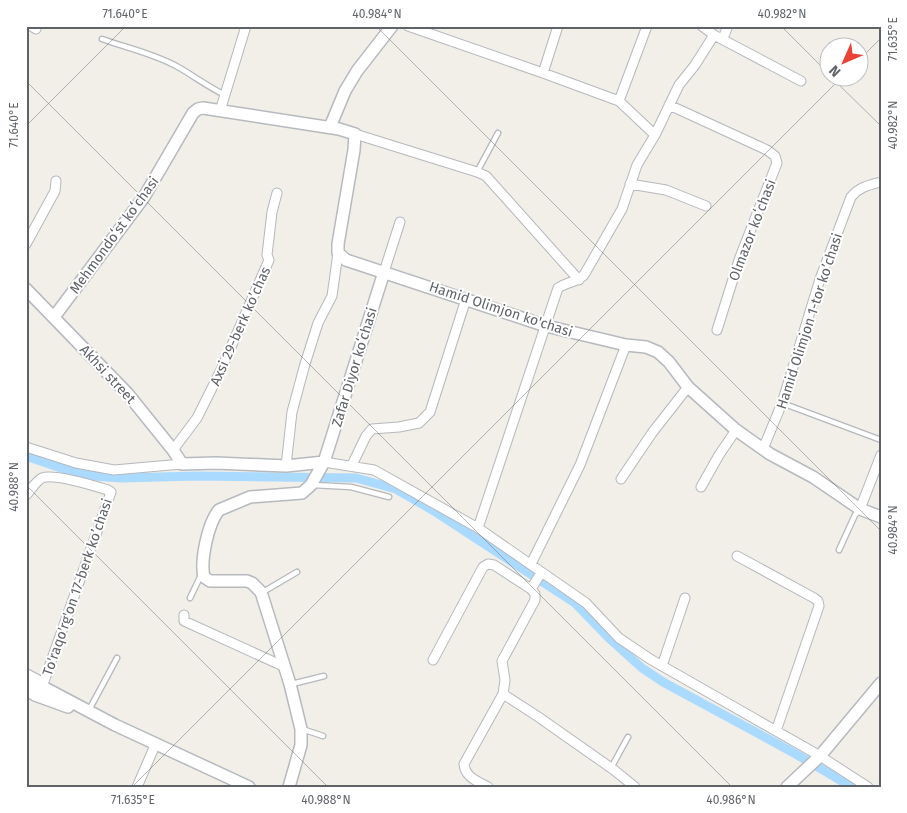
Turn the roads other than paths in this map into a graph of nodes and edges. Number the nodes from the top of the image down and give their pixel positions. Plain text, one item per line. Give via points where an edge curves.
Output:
1 (246, 26) edge
2 (392, 26) edge
3 (408, 26) edge
4 (558, 26) edge
5 (647, 26) edge
6 (702, 26) edge
7 (728, 26) edge
8 (714, 34) junction
9 (723, 38) junction
10 (102, 39) dead end
11 (543, 73) junction
12 (801, 81) dead end
13 (225, 95) junction
14 (619, 101) junction
15 (669, 104) junction
16 (220, 111) junction
17 (330, 127) junction
18 (498, 133) dead end
19 (355, 134) junction
20 (655, 135) junction
21 (477, 172) junction
22 (56, 180) dead end
23 (881, 182) edge
24 (630, 184) junction
25 (277, 193) dead end
26 (706, 206) dead end
27 (400, 222) dead end
28 (26, 244) edge
29 (338, 253) junction
30 (384, 272) junction
31 (579, 280) junction
32 (26, 289) edge
33 (466, 299) junction
34 (54, 317) junction
35 (546, 326) junction
36 (717, 330) dead end
37 (626, 345) junction
38 (688, 387) junction
39 (782, 403) junction
40 (736, 430) junction
41 (881, 440) edge
42 (26, 447) edge
43 (763, 449) junction
44 (174, 450) junction
45 (881, 455) edge
46 (182, 464) junction
47 (322, 465) junction
48 (286, 466) junction
49 (352, 466) junction
50 (621, 479) dead end
51 (311, 485) junction
52 (701, 487) dead end
53 (26, 495) edge
54 (389, 497) dead end
55 (860, 509) junction
56 (881, 517) edge
57 (478, 528) junction
58 (839, 550) dead end
59 (737, 556) dead end
60 (531, 564) junction
61 (203, 572) junction
62 (297, 572) dead end
63 (541, 572) junction
64 (531, 589) junction
65 (262, 592) junction
66 (190, 598) dead end
67 (685, 598) dead end
68 (184, 615) dead end
69 (117, 658) dead end
70 (433, 660) dead end
71 (662, 666) junction
72 (284, 667) junction
73 (26, 671) edge
74 (324, 676) dead end
75 (26, 678) edge
76 (881, 683) edge
77 (43, 684) junction
78 (290, 684) junction
79 (26, 690) edge
80 (503, 694) junction
81 (89, 711) junction
82 (115, 724) junction
83 (301, 729) junction
84 (776, 731) junction
85 (322, 736) dead end
86 (628, 737) dead end
87 (156, 743) junction
88 (817, 758) junction
89 (611, 768) junction
90 (137, 787) edge
91 (249, 787) edge
92 (289, 787) edge
93 (488, 787) edge
94 (635, 787) edge
95 (787, 787) edge
96 (868, 787) edge

1 - 13 street
2 - 17 street via 345,90
3 - 11 street
4 - 11 street
5 - 14 street
6 - 8 street
7 - 9 street
8 - 9 street
8 - 15 street
9 - 12 street
10 - 13 lane via 177,67
11 - 14 street
13 - 16 street
14 - 20 street
15 - 20 street
15 - 36 street, Olmazor koʻchasi via 767,150 775,156 777,164 740,257
16 - 17 street, Mehmondoʻst koʻchasi
16 - 34 street, Mehmondoʻst koʻchasi via 203,108 193,113 144,197
17 - 19 street, Mehmondoʻst koʻchasi
18 - 21 lane
19 - 21 street
19 - 29 street
20 - 24 street via 637,164
21 - 31 street via 493,182
22 - 28 street via 55,191
23 - 39 street, Hamid Olimjon 1-tor koʼchasi via 856,190 851,197 820,279
24 - 26 street via 666,190
24 - 31 street via 612,230
25 - 44 street, Аxsi 29-berk koʼchas via 272,212 269,260 197,418
27 - 30 street
29 - 30 street, Hamid Olimjon ko'chasi via 346,260
29 - 48 street via 332,296 318,323 292,412
30 - 33 street, Hamid Olimjon ko'chasi
30 - 47 street, Zafar Diyor koʻchasi
31 - 35 street via 558,288
32 - 34 street, Akhsi street
33 - 35 street, Hamid Olimjon ko'chasi
33 - 49 street via 430,412 419,423 372,429
34 - 44 street, Akhsi street via 127,393
35 - 37 street, Hamid Olimjon ko'chasi
35 - 57 street
37 - 38 street, Hamid Olimjon ko'chasi via 658,352
37 - 60 street via 580,465
38 - 40 street, Hamid Olimjon ko'chasi
38 - 50 street via 652,432
39 - 41 lane
39 - 43 street, Hamid Olimjon 1-tor koʼchasi
40 - 43 street, Hamid Olimjon ko'chasi
40 - 52 street
42 - 46 street via 76,463 114,470
43 - 55 street, Hamid Olimjon ko'chasi via 812,476
44 - 46 street, Akhsi street
45 - 55 street
46 - 48 street
47 - 48 street
47 - 49 street
47 - 51 street, Zafar Diyor koʻchasi
49 - 57 street via 374,470
51 - 54 lane via 351,486
51 - 61 street via 302,493 250,498 219,510 207,539
53 - 77 street, To'raqo'rg'on 17-berk koʼchasi via 46,477 111,492
55 - 56 street, Hamid Olimjon ko'chasi
55 - 58 lane
57 - 60 street
59 - 84 street via 818,601
60 - 63 street
61 - 65 street via 210,581 247,581
61 - 66 lane
62 - 65 lane
63 - 64 street
63 - 71 street via 586,603 619,638
64 - 70 street via 494,565 483,567
64 - 80 street via 535,600 502,661
65 - 72 street
67 - 71 street
68 - 72 street via 184,621
69 - 81 lane
71 - 84 street
72 - 78 street
73 - 77 lane
74 - 78 lane
75 - 77 street
76 - 88 street
77 - 81 street
78 - 83 street
79 - 82 street
80 - 89 street
80 - 93 street via 464,764 468,776
81 - 82 street
82 - 87 street
83 - 85 lane
83 - 92 street via 301,745
84 - 88 street
86 - 89 lane
87 - 90 street
87 - 91 street
88 - 95 street
88 - 96 street
89 - 94 street

